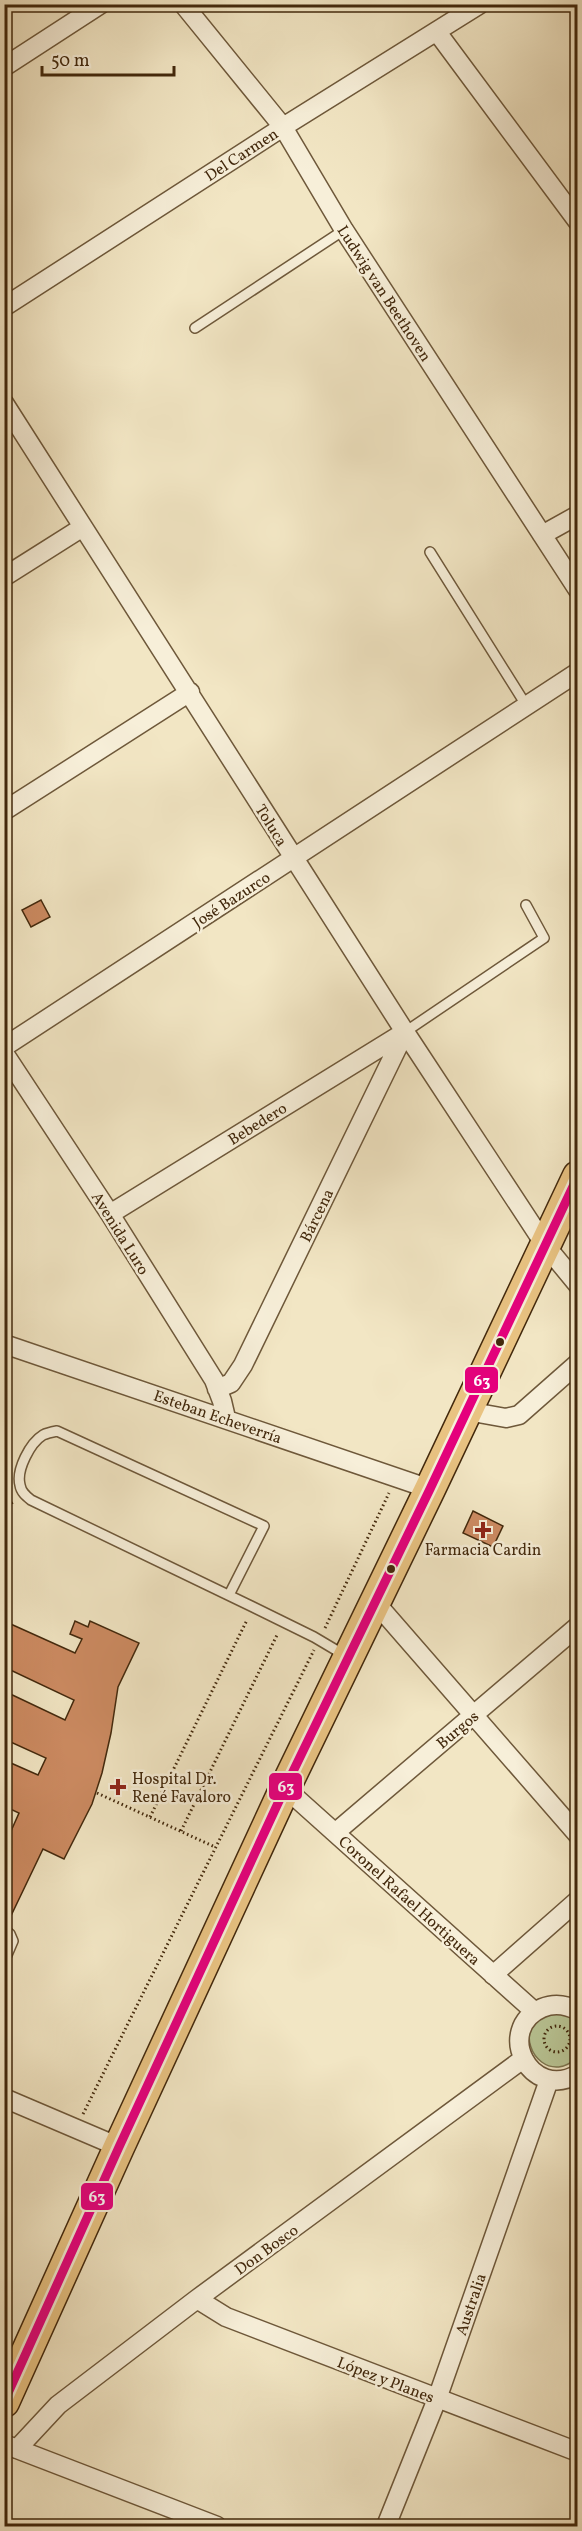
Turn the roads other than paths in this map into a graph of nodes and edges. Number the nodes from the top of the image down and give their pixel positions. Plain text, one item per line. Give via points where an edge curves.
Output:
1 (101, 4) edge
2 (183, 4) edge
3 (480, 4) edge
4 (437, 32) junction
5 (4, 67) edge
6 (283, 127) junction
7 (578, 222) edge
8 (344, 230) junction
9 (4, 307) edge
10 (195, 328) dead end
11 (4, 403) edge
12 (578, 515) edge
13 (83, 527) junction
14 (542, 535) junction
15 (430, 552) dead end
16 (4, 577) edge
17 (578, 590) edge
18 (578, 672) edge
19 (190, 692) junction
20 (526, 705) junction
21 (4, 811) edge
22 (293, 859) junction
23 (526, 905) dead end
24 (405, 1032) junction
25 (4, 1047) edge
26 (4, 1053) edge
27 (578, 1176) edge
28 (110, 1214) junction
29 (545, 1245) junction
30 (578, 1285) edge
31 (4, 1344) edge
32 (578, 1363) edge
33 (218, 1389) junction
34 (466, 1411) junction
35 (226, 1418) junction
36 (430, 1489) junction
37 (229, 1595) junction
38 (375, 1602) junction
39 (578, 1626) edge
40 (348, 1657) junction
41 (473, 1716) junction
42 (285, 1788) junction
43 (336, 1832) junction
44 (578, 1835) edge
45 (578, 1900) edge
46 (4, 1929) edge
47 (4, 1962) edge
48 (493, 1975) junction
49 (578, 2011) edge
50 (535, 2012) junction
51 (523, 2060) junction
52 (578, 2074) edge
53 (549, 2080) junction
54 (4, 2098) edge
55 (119, 2147) junction
56 (197, 2299) junction
57 (8, 2386) edge
58 (437, 2399) junction
59 (11, 2447) edge
60 (578, 2452) edge
61 (217, 2526) edge
62 (386, 2526) edge

1 - 5 street
2 - 6 street, Ludwig van Beethoven
3 - 4 street, Del Carmen
4 - 6 street, Del Carmen
4 - 7 street
6 - 8 street, Ludwig van Beethoven
6 - 9 street, Del Carmen
8 - 10 lane
8 - 14 street, Ludwig van Beethoven
11 - 13 street, Toluca
12 - 14 street
13 - 16 street
13 - 19 street, Toluca
14 - 17 street, Ludwig van Beethoven
15 - 20 lane
18 - 20 street, José Bazurco
19 - 21 street
19 - 22 street, Toluca
20 - 22 street, José Bazurco
22 - 24 street, Toluca
22 - 25 street, José Bazurco
23 - 24 lane via 544,938
24 - 28 street, Bebedero
24 - 29 street, Toluca
24 - 33 street, Bárcena via 243,1365 231,1383
26 - 28 street, Avenida Luro
27 - 29 main road
28 - 33 street, Avenida Luro
29 - 30 street, Toluca
29 - 34 main road
31 - 35 street, Esteban Echeverría
32 - 34 street via 519,1415 506,1418
33 - 35 street, Avenida Luro
34 - 36 main road
35 - 36 street, Esteban Echeverría
36 - 38 main road
37 - 37 lane via 31,1500 20,1488 19,1478 34,1443 44,1434 57,1431 264,1526
37 - 40 lane
38 - 40 main road
38 - 41 street
39 - 41 street, Burgos
40 - 42 main road
41 - 43 street, Burgos
41 - 44 street
42 - 43 street, Coronel Rafael Hortiguera
42 - 55 main road
43 - 48 street, Coronel Rafael Hortiguera
45 - 48 street
46 - 47 lane via 13,1941
48 - 50 street, Coronel Rafael Hortiguera
49 - 50 street via 555,2005
50 - 51 street via 521,2031
51 - 53 street via 533,2072
51 - 56 street, Don Bosco
52 - 53 street
53 - 58 street, Australia
54 - 55 street
55 - 57 main road
56 - 58 street, López y Planes via 226,2317
56 - 59 street, Don Bosco
58 - 60 street, López y Planes
58 - 62 street, Australia
59 - 61 street

